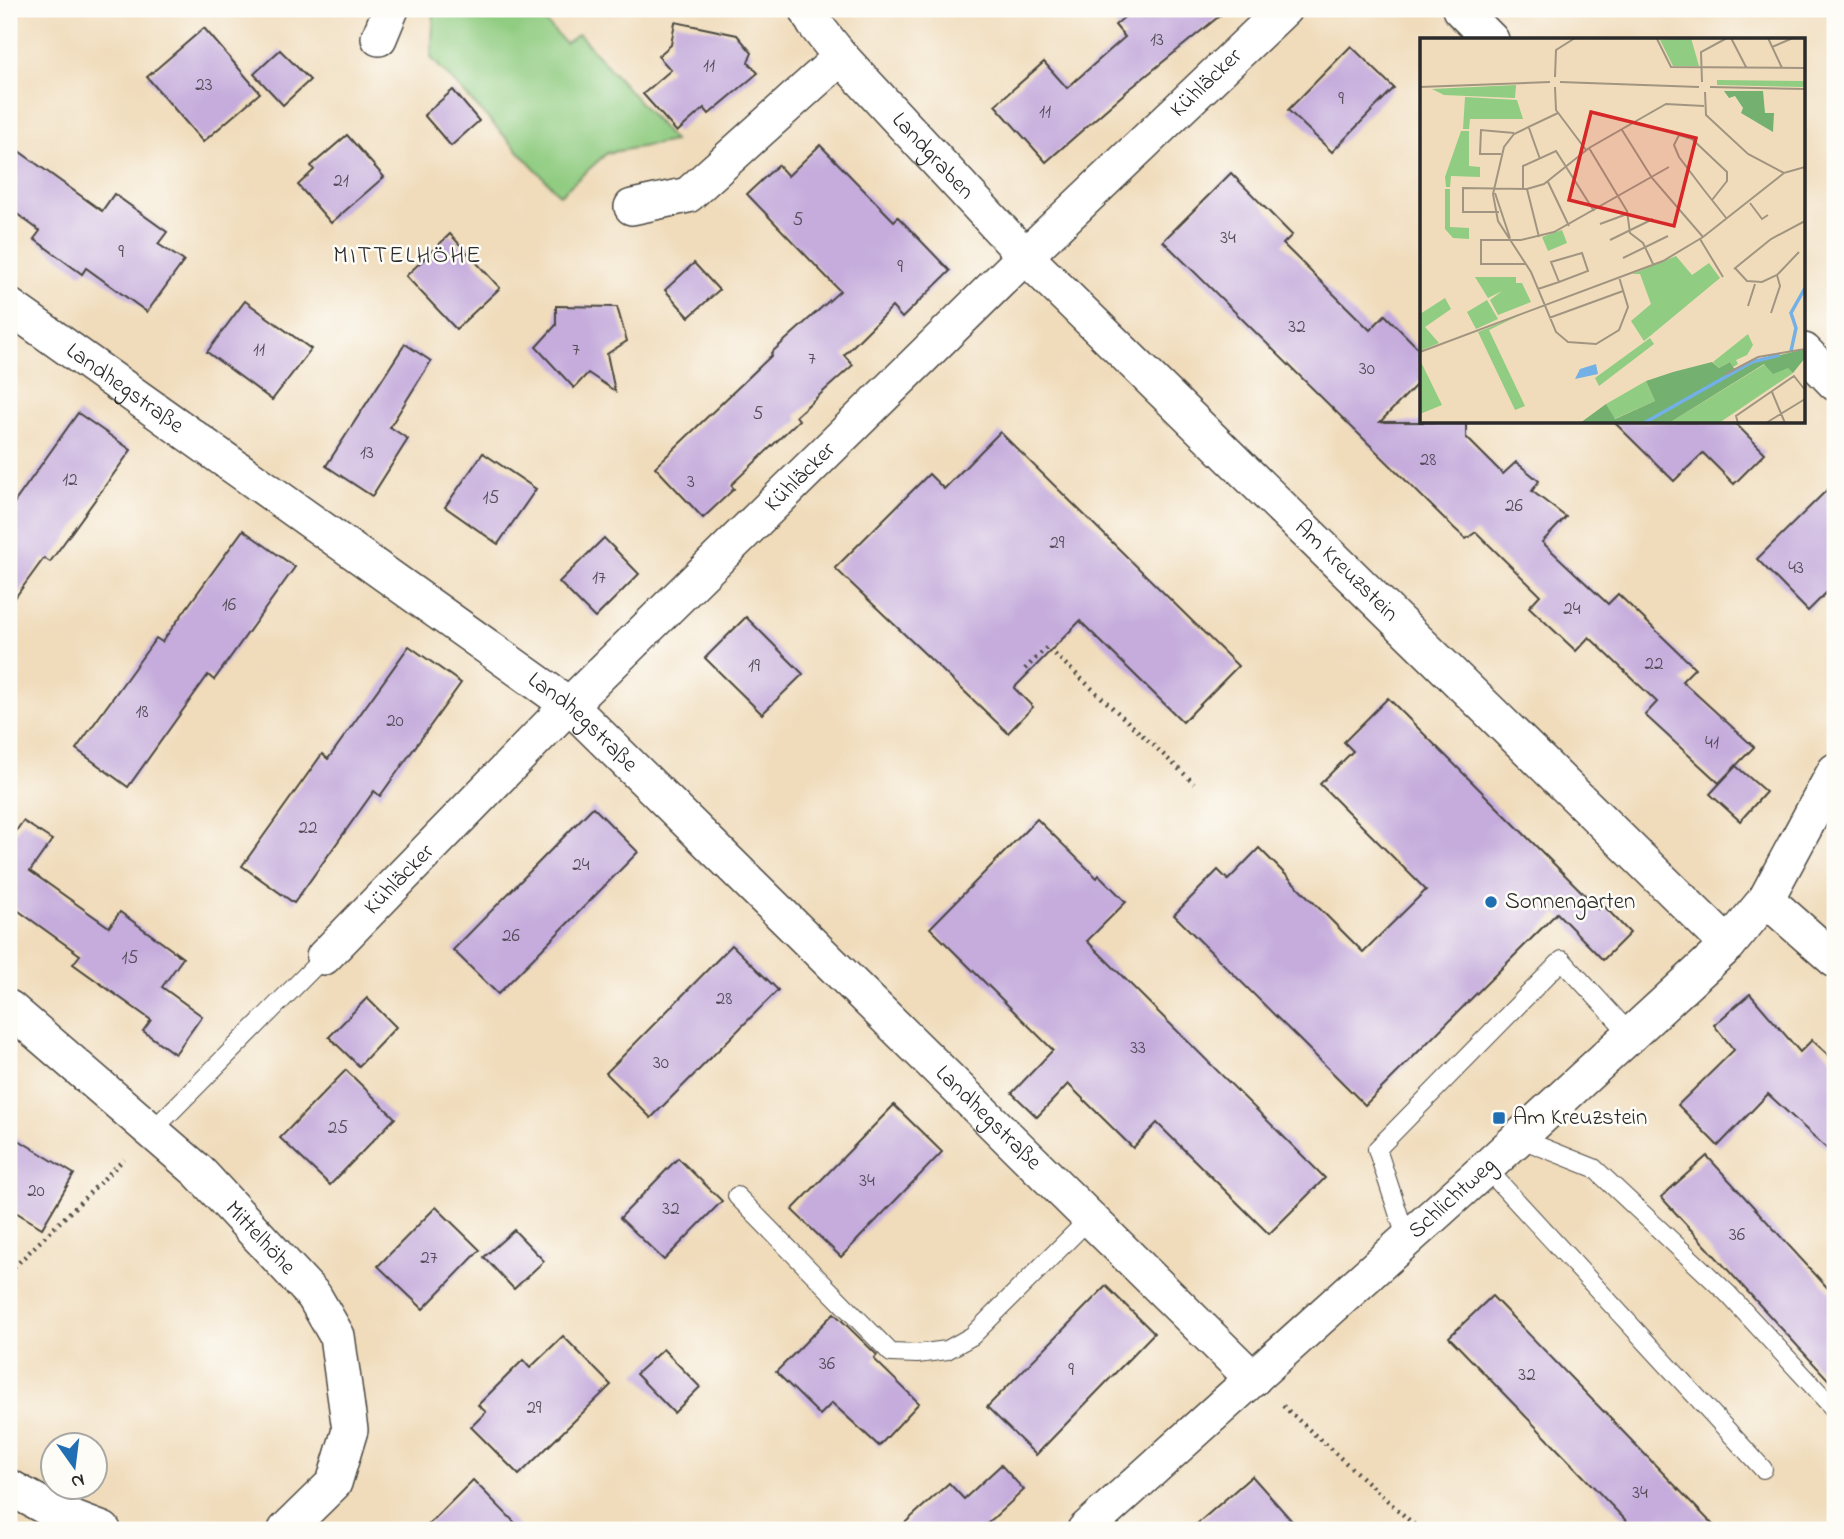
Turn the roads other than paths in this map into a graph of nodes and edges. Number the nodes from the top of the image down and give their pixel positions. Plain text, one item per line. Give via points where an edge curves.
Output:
1 (1284, 9) edge
2 (1460, 9) edge
3 (817, 14) edge
4 (1489, 38) edge
5 (841, 57) junction
6 (632, 207) dead end
7 (1025, 256) junction
8 (9, 306) edge
9 (1806, 353) edge
10 (1835, 383) edge
11 (569, 705) junction
12 (1835, 771) edge
13 (1766, 899) junction
14 (1728, 945) junction
15 (324, 957) joint
16 (1835, 960) edge
17 (9, 1008) edge
18 (1631, 1034) junction
19 (152, 1131) junction
20 (1519, 1138) junction
21 (1486, 1168) junction
22 (737, 1196) dead end
23 (1090, 1218) junction
24 (1407, 1240) junction
25 (1253, 1379) junction
26 (1835, 1410) edge
27 (1763, 1469) dead end
28 (9, 1487) edge
29 (103, 1530) edge
30 (286, 1530) edge
31 (1085, 1530) edge

1 - 7 street, Kühläcker
2 - 4 street
3 - 5 street, Landgraben
5 - 6 street via 688,195
5 - 7 street, Landgraben
7 - 11 street, Kühläcker
7 - 14 street, Am Kreuzstein
8 - 11 street, Landhegstraße
9 - 10 street
11 - 15 street, Kühläcker
11 - 23 street, Landhegstraße
12 - 13 street, Schlichtweg
13 - 14 street, Schlichtweg
13 - 16 street
14 - 18 street, Schlichtweg
15 - 19 lane
17 - 19 street, Mittelhöhe
18 - 20 street, Schlichtweg
18 - 24 lane via 1562,960 1377,1149
19 - 30 street, Mittelhöhe via 198,1171 314,1296 337,1336 350,1430 334,1483
20 - 21 street, Schlichtweg
20 - 26 lane via 1594,1168 1728,1294
21 - 24 street, Schlichtweg
21 - 27 lane
22 - 23 lane via 891,1353 947,1350 972,1336
23 - 25 street, Landhegstraße
24 - 25 street, Schlichtweg
25 - 31 street, Schlichtweg
28 - 29 street via 53,1511

